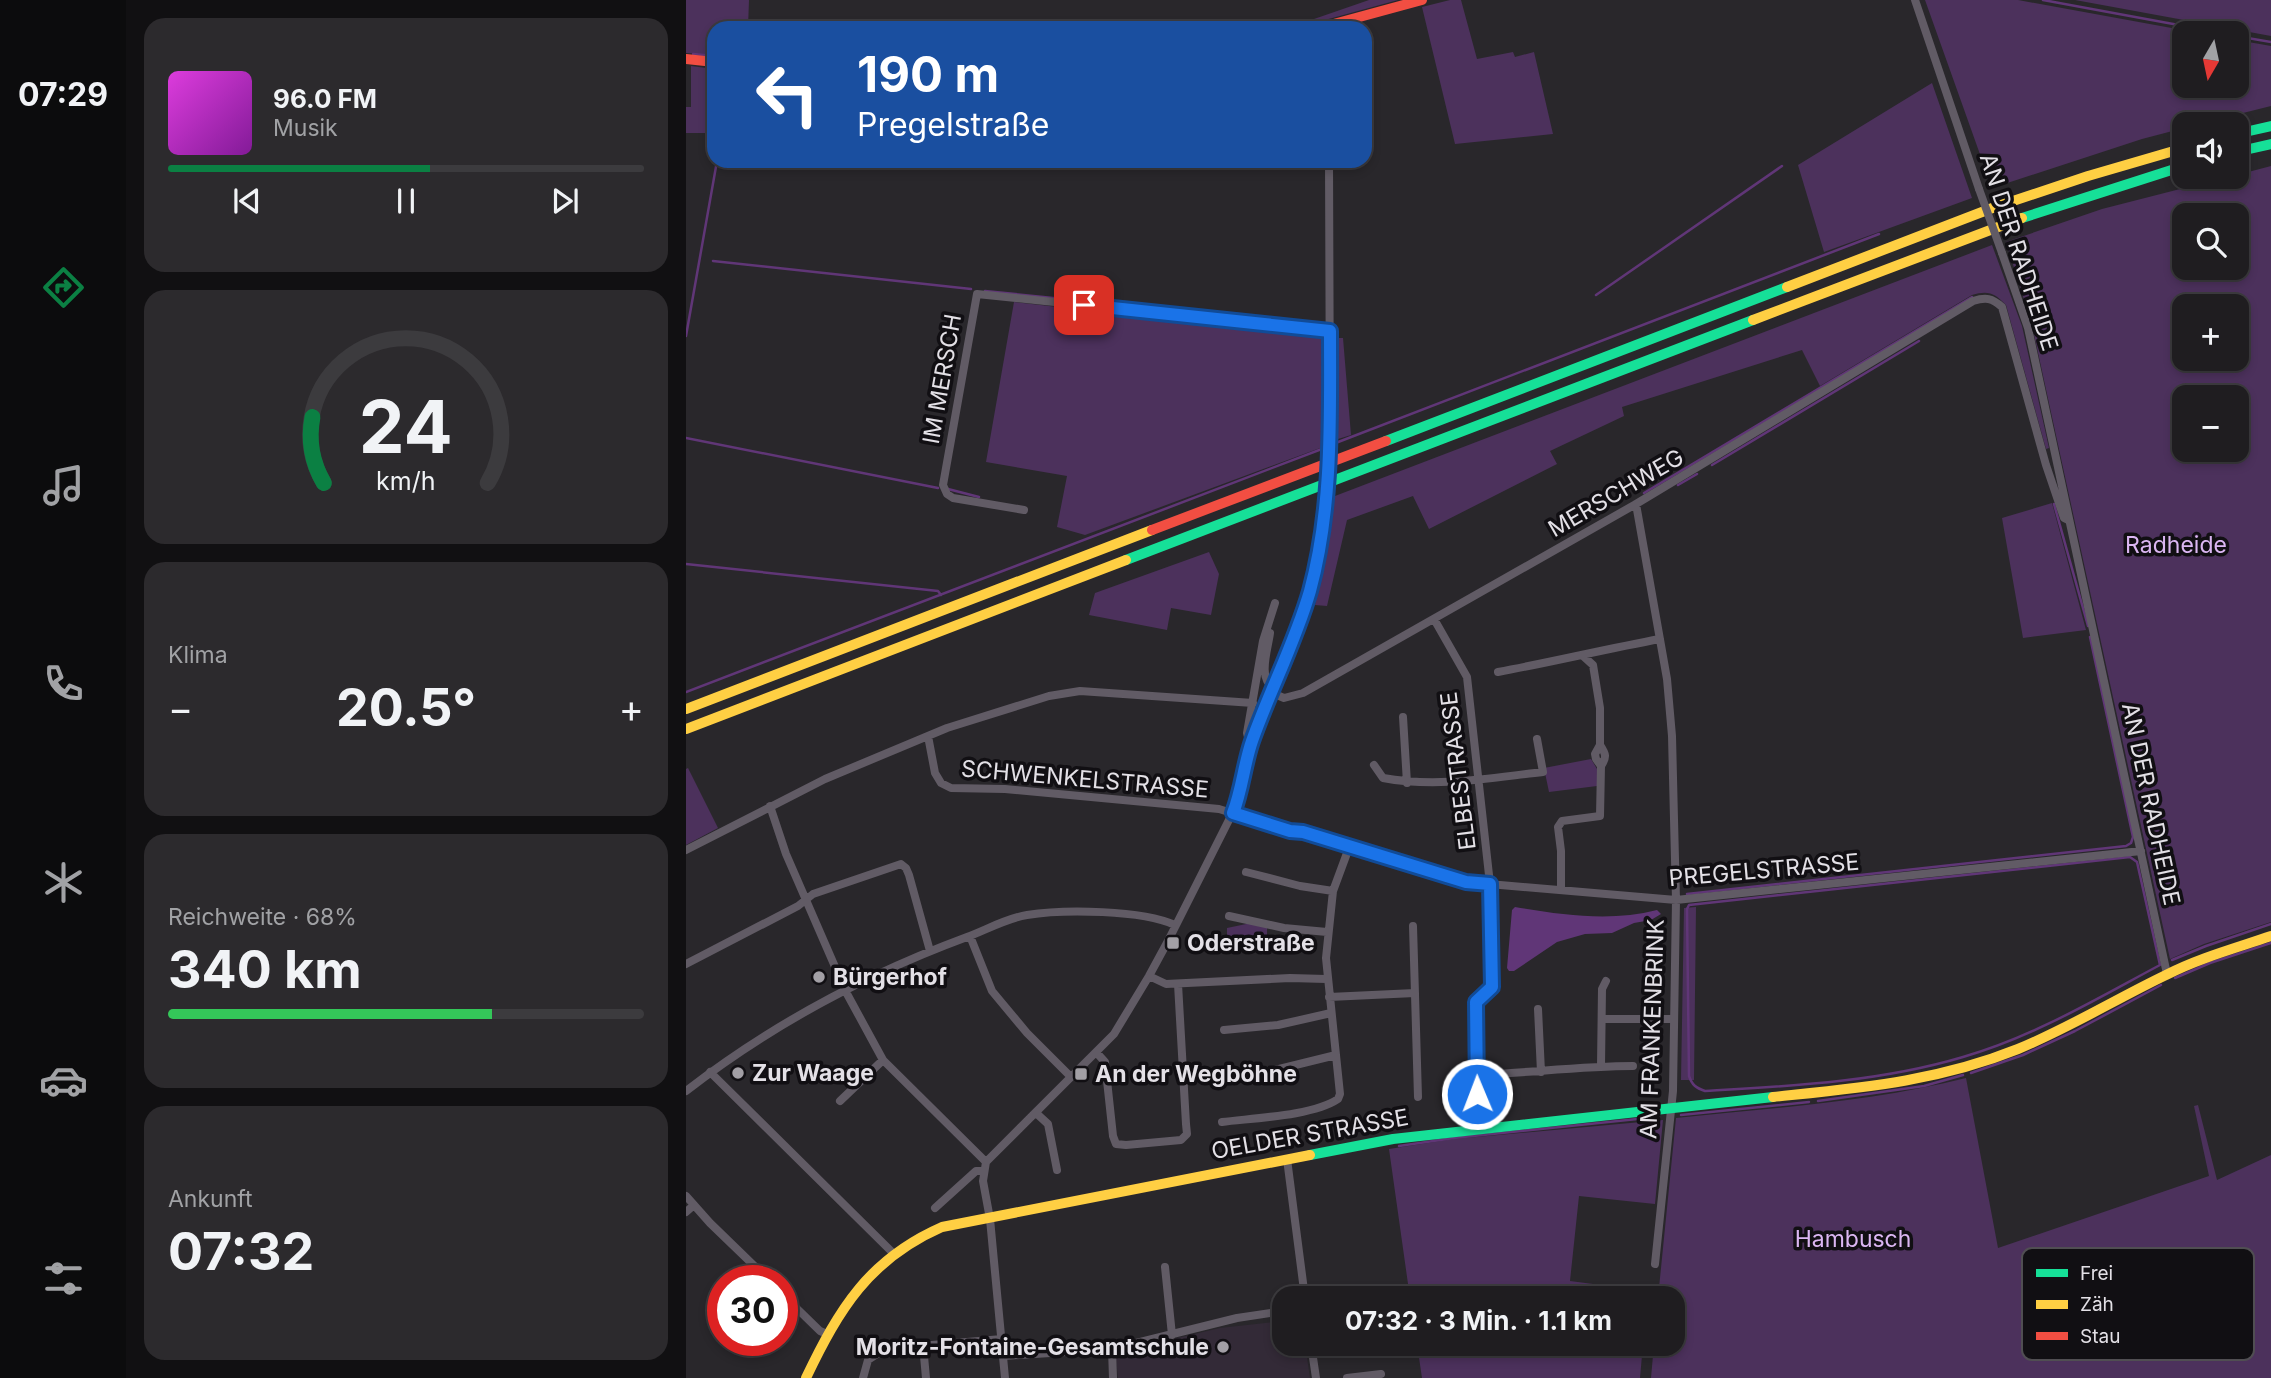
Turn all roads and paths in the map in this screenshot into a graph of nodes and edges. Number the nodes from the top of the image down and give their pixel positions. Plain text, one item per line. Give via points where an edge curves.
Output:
1 (1422, 0) edge
2 (1915, 0) edge
3 (1346, 21) edge
4 (686, 59) edge
5 (707, 61) edge
6 (2271, 126) edge
7 (2249, 131) edge
8 (2271, 144) edge
9 (2249, 149) edge
10 (2172, 152) edge
11 (1329, 168) edge
12 (2172, 170) edge
13 (1973, 301) joint
14 (1330, 331) junction
15 (1636, 504) junction
16 (1024, 510) dead end
17 (2068, 520) junction
18 (1275, 603) dead end
19 (1434, 619) junction
20 (1269, 624) junction
21 (1660, 639) junction
22 (1603, 649) junction
23 (1582, 655) junction
24 (1593, 665) junction
25 (1498, 672) dead end
26 (1273, 691) junction
27 (1253, 703) junction
28 (686, 709) edge
29 (1403, 717) dead end
30 (686, 729) edge
31 (928, 736) junction
32 (1537, 739) dead end
33 (1253, 740) junction
34 (1374, 765) dead end
35 (1478, 779) junction
36 (1407, 783) junction
37 (770, 806) junction
38 (1233, 813) junction
39 (1350, 845) junction
40 (686, 850) edge
41 (2141, 851) junction
42 (1246, 872) dead end
43 (1490, 884) junction
44 (1562, 890) junction
45 (1333, 891) junction
46 (806, 900) junction
47 (1676, 900) junction
48 (1229, 916) dead end
49 (1175, 925) junction
50 (1413, 926) dead end
51 (1327, 932) junction
52 (970, 936) junction
53 (2271, 936) edge
54 (930, 950) junction
55 (686, 964) edge
56 (2167, 974) junction
57 (1149, 976) junction
58 (1326, 979) junction
59 (1606, 981) dead end
60 (1178, 984) junction
61 (846, 992) junction
62 (1415, 993) junction
63 (1329, 997) junction
64 (1538, 1009) dead end
65 (1331, 1013) junction
66 (1602, 1018) junction
67 (1674, 1019) junction
68 (1224, 1030) dead end
69 (1097, 1052) junction
70 (1336, 1055) junction
71 (883, 1060) junction
72 (1601, 1066) junction
73 (1633, 1066) dead end
74 (710, 1072) junction
75 (1541, 1072) junction
76 (1476, 1075) junction
77 (1223, 1076) dead end
78 (1071, 1077) junction
79 (686, 1090) edge
80 (1418, 1097) dead end
81 (840, 1101) dead end
82 (1671, 1107) junction
83 (1036, 1113) junction
84 (1477, 1113) dead end
85 (1222, 1122) dead end
86 (1287, 1159) junction
87 (985, 1167) junction
88 (1057, 1170) dead end
89 (686, 1196) edge
90 (694, 1205) junction
91 (935, 1208) dead end
92 (686, 1212) edge
93 (990, 1219) junction
94 (893, 1253) junction
95 (1655, 1264) dead end
96 (754, 1265) edge
97 (1165, 1267) dead end
98 (1304, 1286) edge
99 (798, 1309) edge
100 (1272, 1313) edge
101 (827, 1334) junction
102 (1172, 1335) junction
103 (1002, 1339) junction
104 (923, 1345) junction
105 (1112, 1349) junction
106 (1003, 1356) junction
107 (1313, 1356) edge
108 (1381, 1374) dead end
109 (806, 1378) edge
110 (863, 1378) edge
111 (926, 1378) edge
112 (1005, 1378) edge
113 (1114, 1378) edge
114 (1316, 1378) edge
115 (1347, 1378) edge

1 - 3 main road
2 - 17 street, AN DER RADHEIDE, bridge via 2028,328
4 - 5 main road
6 - 7 main road
8 - 9 main road
10 - 28 main road via 1995,207
11 - 14 street
12 - 30 main road via 2000,225
13 - 15 street, MERSCHWEG
13 - 17 street, AN DER RADHEIDE via 1984,297 2002,307 2046,465
14 - 16 street, IM MERSCH via 977,294 943,485 953,498
14 - 26 street, bridge via 1325,514 1310,590
15 - 19 street, MERSCHWEG
15 - 21 street, AM FRANKENBRINK
17 - 41 street, AN DER RADHEIDE
18 - 20 street
19 - 26 street, MERSCHWEG via 1303,693 1284,698
19 - 35 street, ELBESTRASSE via 1467,677
20 - 26 street via 1265,679
20 - 27 street
21 - 22 street
21 - 47 street, AM FRANKENBRINK via 1672,736
22 - 23 street
22 - 24 street
23 - 24 street
23 - 25 street
24 - 44 street via 1600,708 1600,745 1595,754 1601,766 1600,816 1562,821 1558,827
26 - 33 street
27 - 31 street via 1064,692
27 - 33 street via 1247,733
29 - 36 street
31 - 37 street
31 - 38 street, SCHWENKELSTRASSE via 935,773 951,788 1018,790
32 - 35 street via 1543,772
33 - 38 street
34 - 36 street via 1383,778
35 - 36 street
35 - 43 street, ELBESTRASSE
37 - 40 street
37 - 46 street
38 - 39 street, PREGELSTRASSE
38 - 49 street
39 - 43 street, PREGELSTRASSE via 1466,882
39 - 45 street
41 - 47 street, PREGELSTRASSE
41 - 56 street, AN DER RADHEIDE
42 - 45 street
43 - 44 street, PREGELSTRASSE
43 - 76 street, ELBESTRASSE via 1492,987 1476,1002
44 - 47 street, PREGELSTRASSE
45 - 51 street
46 - 54 street via 901,864 909,875
46 - 55 street
46 - 61 street
47 - 67 street, AM FRANKENBRINK
48 - 51 street
49 - 52 street via 1132,915 1074,912 1027,915
49 - 57 street
50 - 62 street
51 - 58 street
52 - 54 street
52 - 78 street via 992,991
53 - 56 main road, OELDER STRASSE
54 - 61 street
56 - 82 main road, OELDER STRASSE via 2018,1049 1924,1079
57 - 60 street
57 - 69 street
58 - 60 street
58 - 63 street
59 - 66 street
60 - 69 street via 1186,1134 1181,1140 1116,1144 1105,1062
61 - 71 street
61 - 74 street
62 - 63 street
62 - 80 street
63 - 65 street
64 - 75 street
65 - 68 street via 1278,1025
65 - 70 street
66 - 67 street
66 - 72 street
67 - 82 street, AM FRANKENBRINK
69 - 78 street
70 - 77 street via 1275,1070
70 - 85 street via 1340,1094 1335,1102
71 - 81 street
71 - 87 street
72 - 73 street
72 - 75 street
74 - 79 street
74 - 94 street
75 - 76 street
76 - 84 street, ELBESTRASSE
78 - 83 street
82 - 86 main road, OELDER STRASSE via 1393,1139
82 - 95 street, AM FRANKENBRINK
83 - 87 street
83 - 88 street via 1048,1124
86 - 93 main road, OELDER STRASSE
86 - 98 street
87 - 91 street
87 - 93 street
89 - 90 street
90 - 92 street
90 - 96 street
93 - 94 main road, OELDER STRASSE via 922,1234
93 - 103 street
94 - 101 main road, OELDER STRASSE via 856,1291
97 - 102 street
99 - 101 street
100 - 102 street
101 - 109 main road, OELDER STRASSE
102 - 105 street
103 - 104 street
103 - 106 street
104 - 110 street via 874,1354
104 - 111 street
105 - 106 street
105 - 113 street
106 - 112 street
107 - 114 street
108 - 115 street

